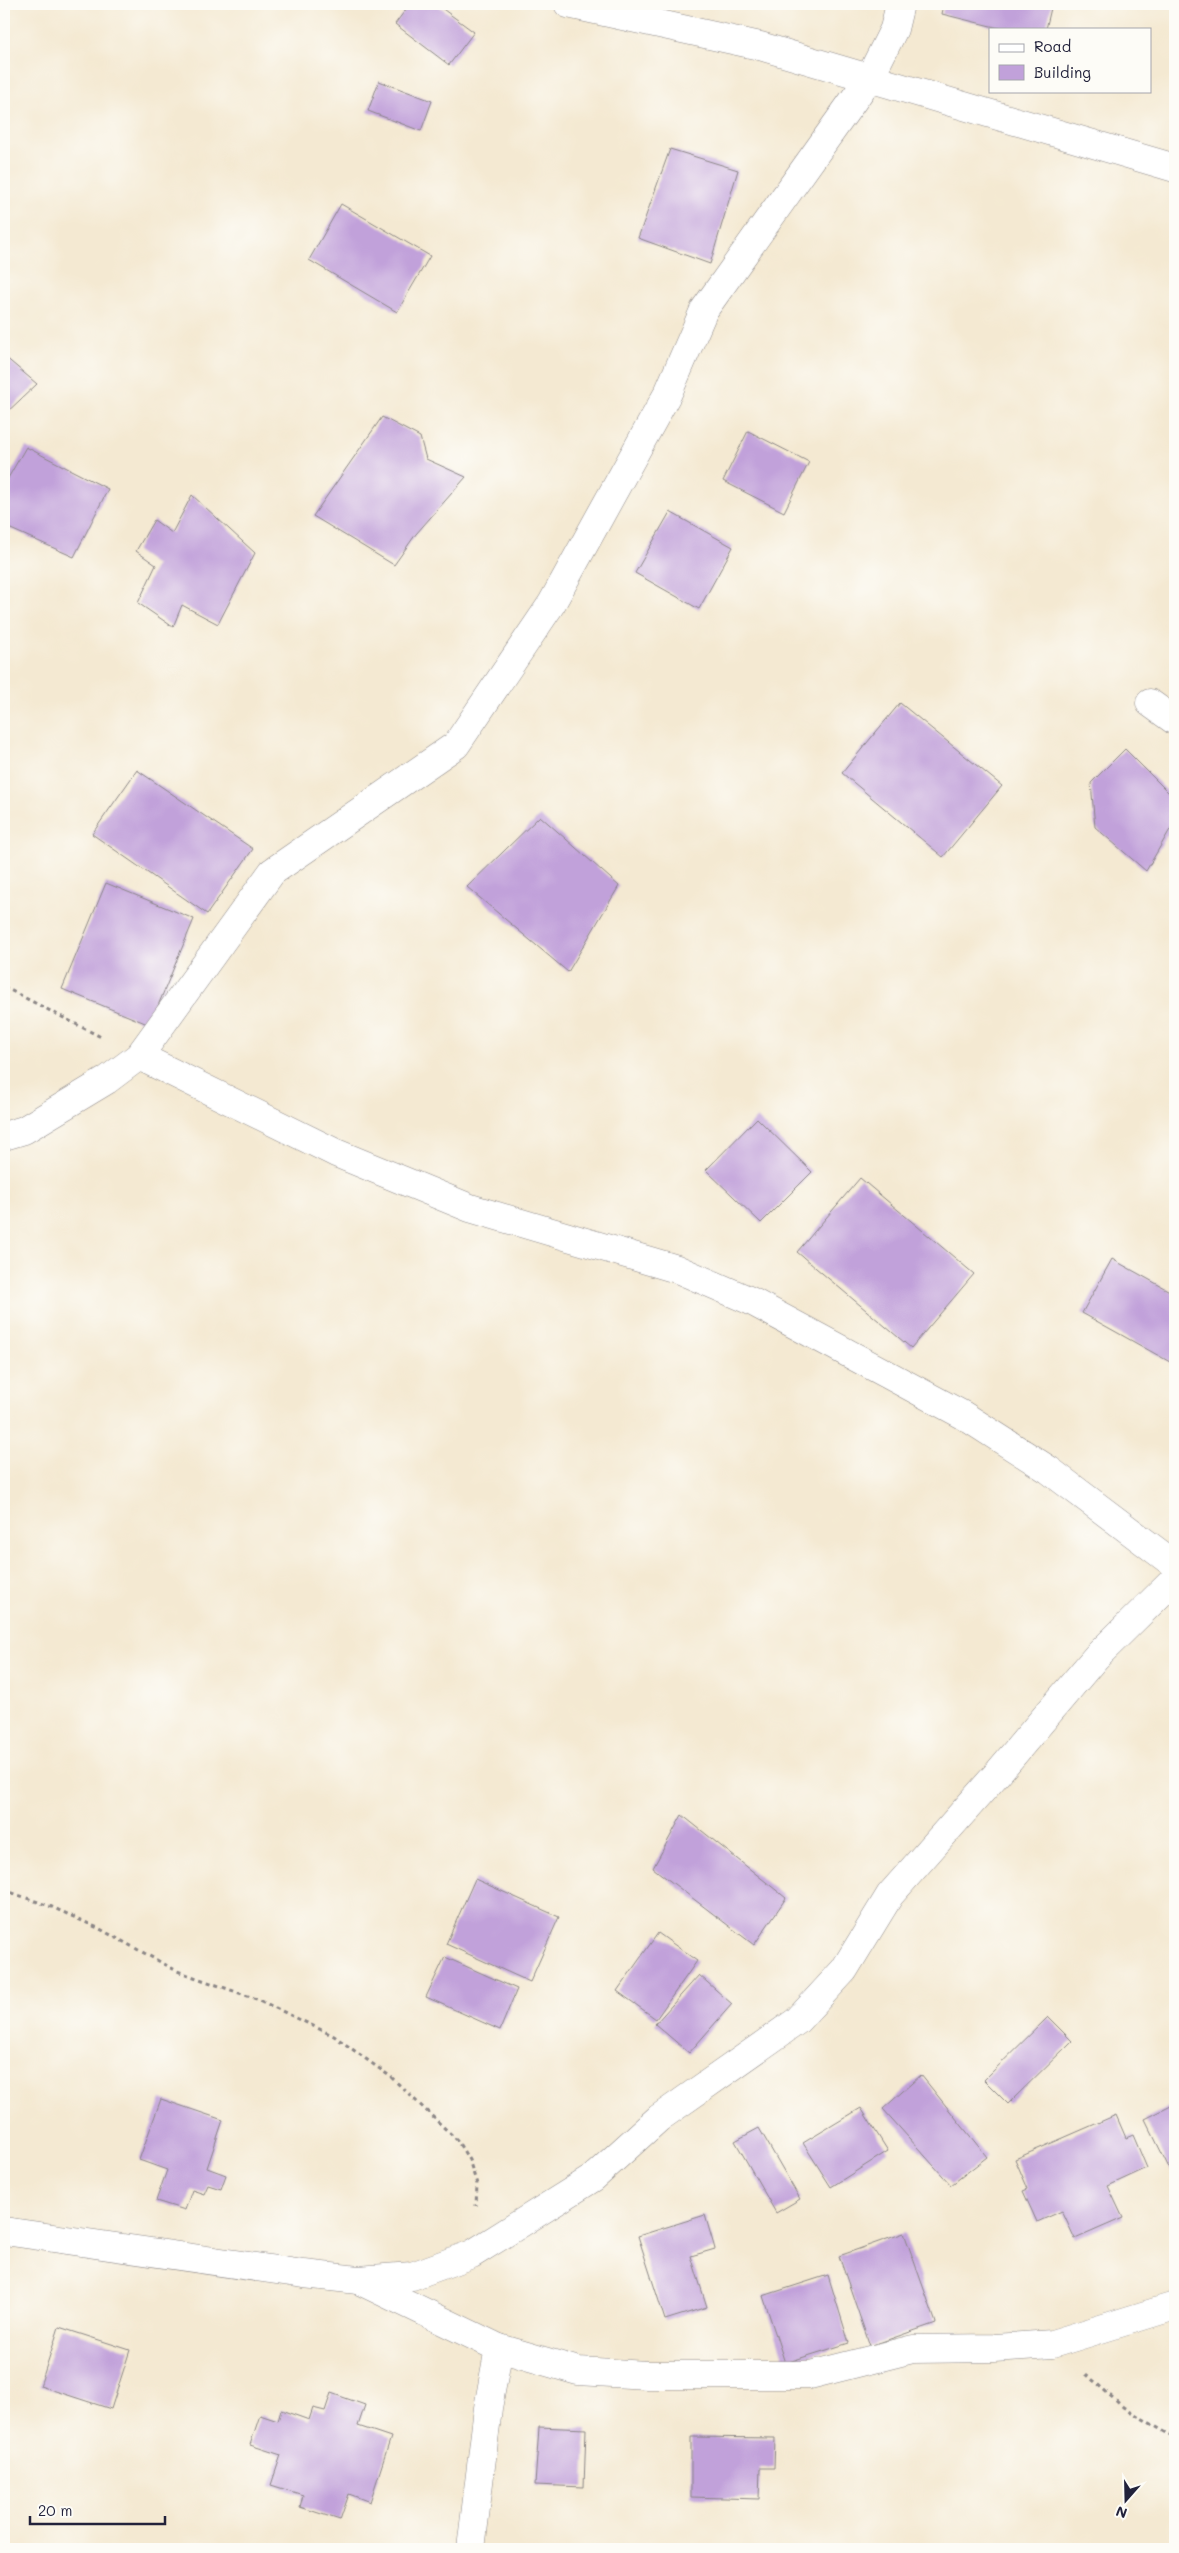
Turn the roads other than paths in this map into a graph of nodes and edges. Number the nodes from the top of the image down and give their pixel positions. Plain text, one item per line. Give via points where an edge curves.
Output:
1 (568, 4) edge
2 (900, 4) edge
3 (870, 77) junction
4 (1175, 168) edge
5 (1150, 703) dead end
6 (1175, 721) edge
7 (139, 1056) junction
8 (4, 1136) edge
9 (1175, 1565) edge
10 (1175, 1579) edge
11 (4, 2231) edge
12 (358, 2280) junction
13 (1175, 2306) edge
14 (499, 2348) junction
15 (471, 2549) edge

1 - 3 street via 760,46
2 - 3 street via 894,29
3 - 4 street
3 - 7 street via 704,310 668,393 552,603 456,746 272,872
5 - 6 street
7 - 8 street via 107,1080 24,1130
7 - 9 street via 336,1153 470,1208 676,1269 751,1301 970,1420 1049,1470
10 - 12 street via 1096,1657 890,1895 844,1970 797,2021 659,2118 593,2178 472,2254 412,2276
11 - 12 street
12 - 14 street
13 - 14 street via 1052,2344 914,2349 810,2375 712,2377 578,2371
14 - 15 street via 488,2408

